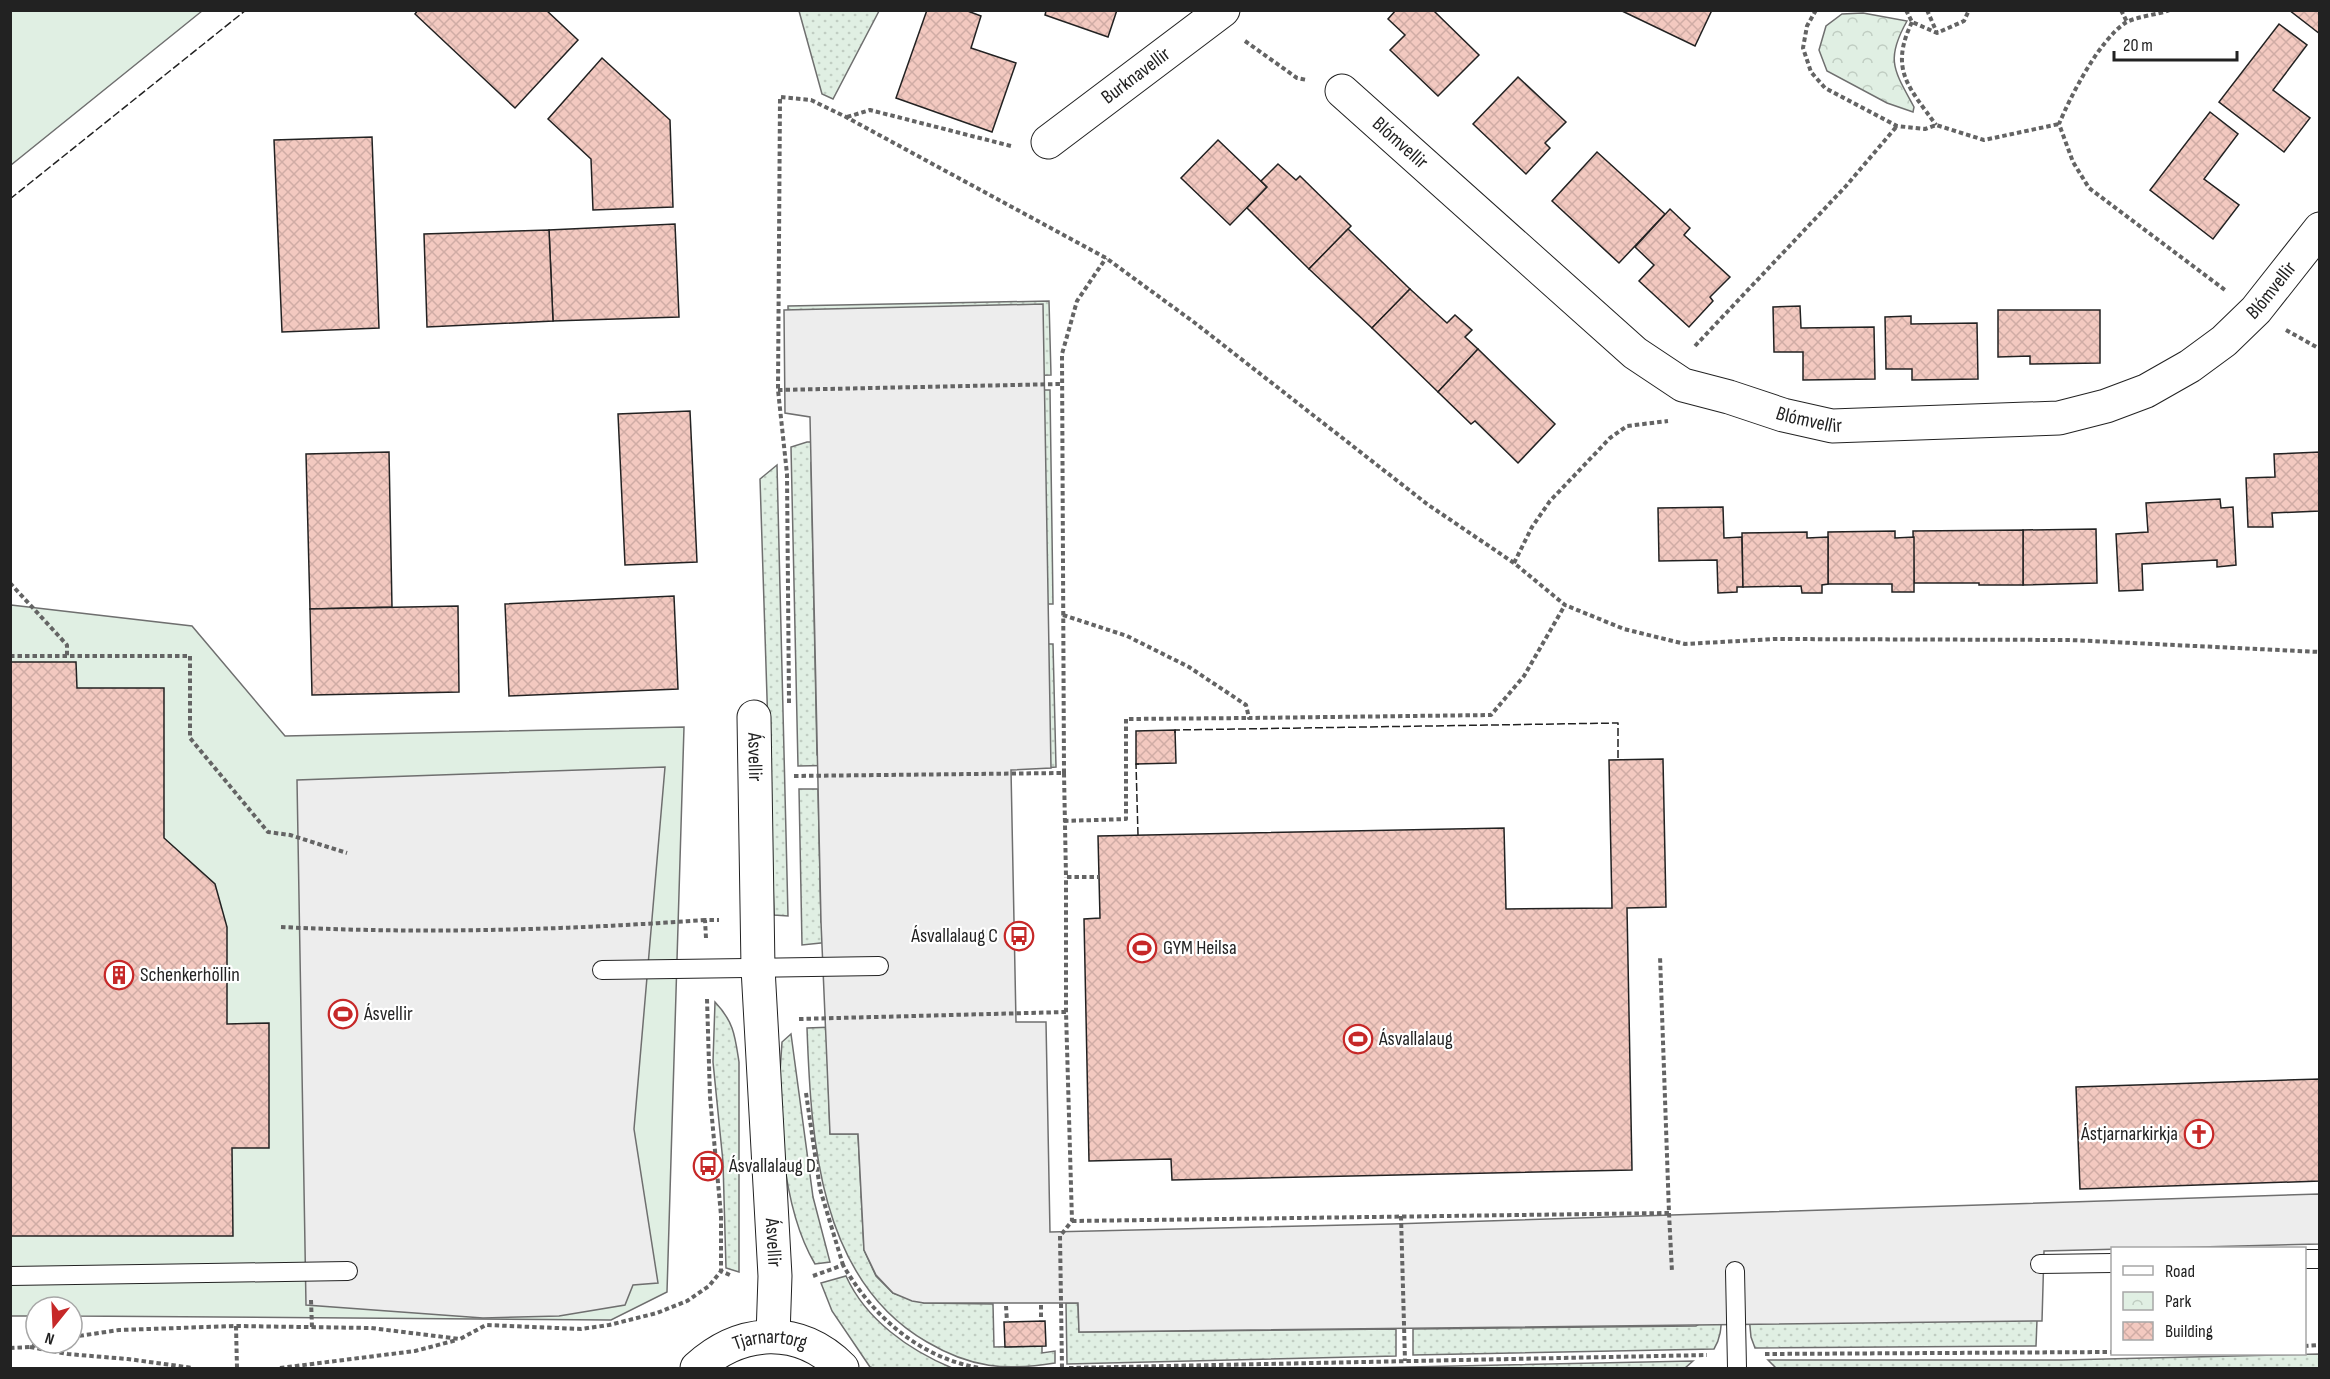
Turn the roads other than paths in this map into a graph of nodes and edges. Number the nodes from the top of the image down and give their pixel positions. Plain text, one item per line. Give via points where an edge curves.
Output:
1 (1231, 23) edge
2 (1342, 91) dead end
3 (1048, 142) road end
4 (2319, 229) edge
5 (754, 717) dead end
6 (879, 966) dead end
7 (758, 968) junction
8 (602, 970) dead end
9 (2111, 1263) edge
10 (2040, 1264) dead end
11 (348, 1271) dead end
12 (1735, 1271) dead end
13 (10, 1276) edge
14 (773, 1336) junction
15 (1737, 1362) edge
16 (697, 1368) edge
17 (842, 1368) edge

1 - 3 street, Burknavellir
2 - 4 street, Blómvellir via 1635,353 1683,385 1832,426 2059,418 2146,391 2224,341 2256,310
5 - 7 street, Ásvellir
6 - 7 lane
7 - 8 lane
7 - 14 street, Ásvellir via 775,1276
9 - 10 lane
11 - 13 lane
12 - 15 lane
14 - 16 street, Tjarnartorg via 746,1339 720,1350
14 - 17 street, Tjarnartorg via 802,1342 829,1355

